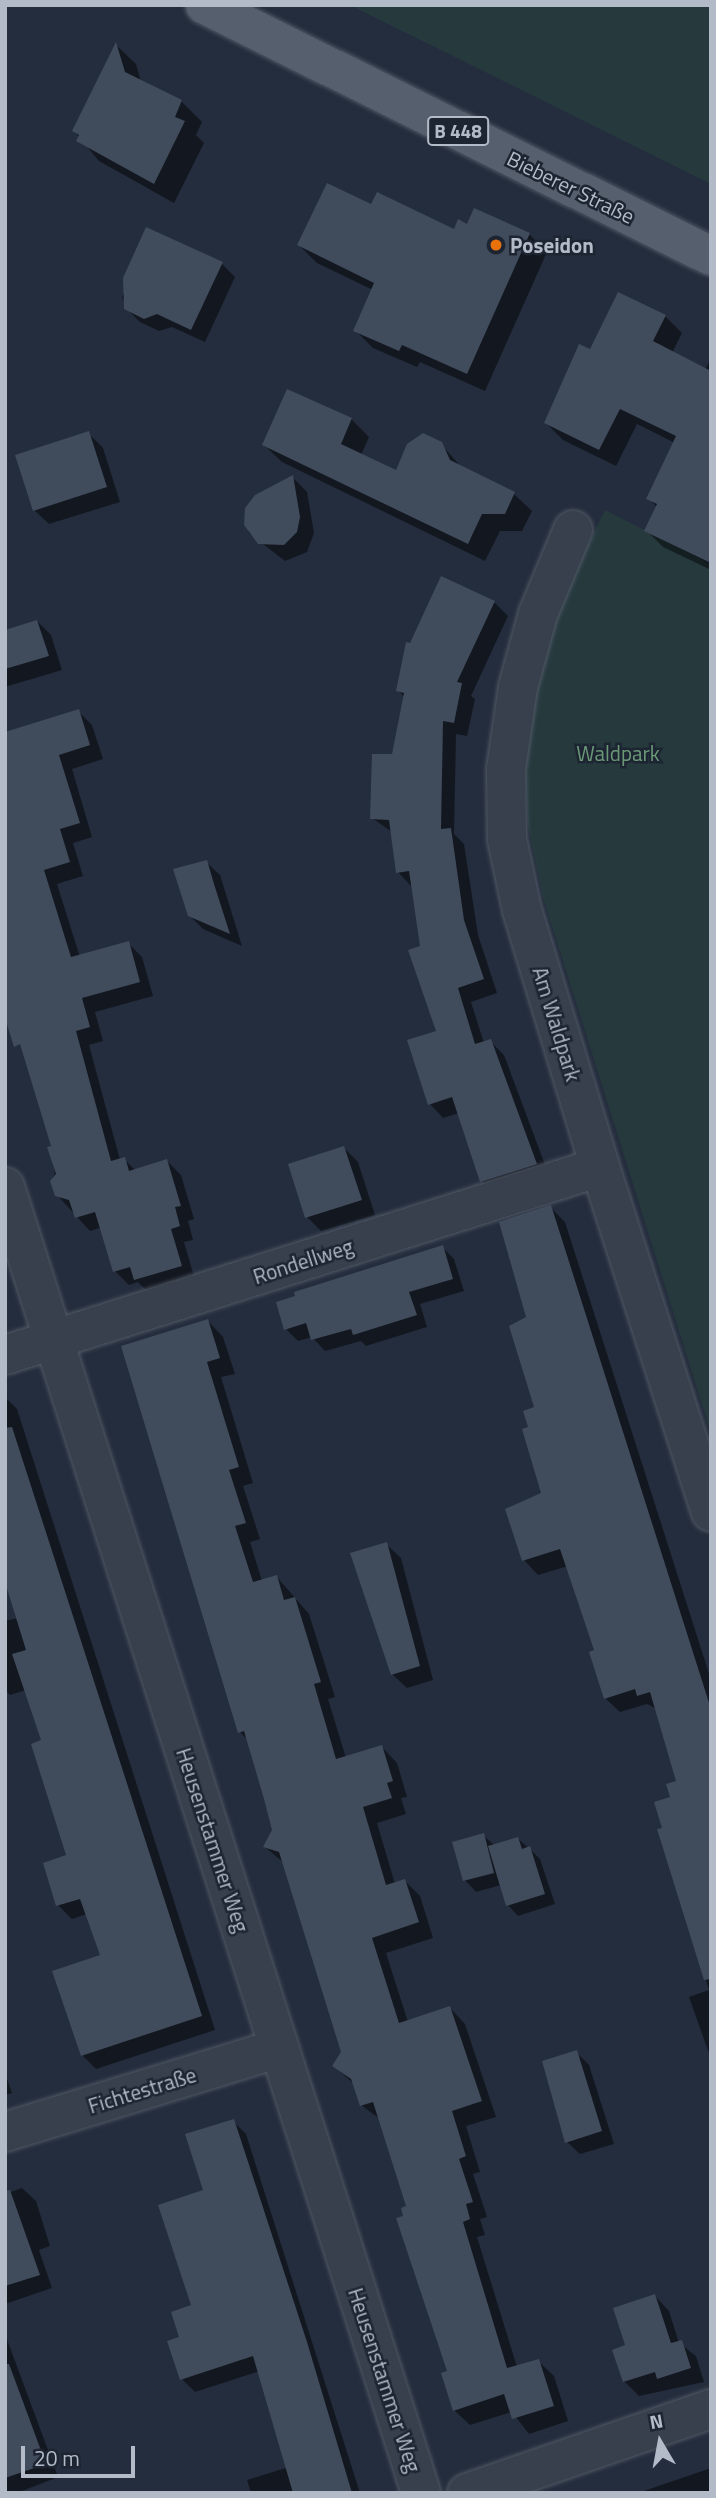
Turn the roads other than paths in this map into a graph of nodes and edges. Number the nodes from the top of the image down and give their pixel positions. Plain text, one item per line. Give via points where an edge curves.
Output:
1 (205, 5) edge
2 (711, 256) edge
3 (573, 530) dead end
4 (600, 1167) junction
5 (5, 1187) edge
6 (54, 1340) junction
7 (5, 1355) edge
8 (711, 1512) edge
9 (279, 2048) junction
10 (5, 2132) edge
11 (711, 2409) edge
12 (421, 2493) edge
13 (467, 2493) edge

1 - 2 main road, Bieberer Straße / B 448
3 - 4 street, Am Waldpark via 525,653 510,733 504,802 507,839 523,909
4 - 6 street, Rondellweg
4 - 8 street, Am Waldpark
5 - 6 street, Heusenstammer Weg
6 - 7 street, Rondellweg
6 - 9 street, Heusenstammer Weg
9 - 10 street, Fichtestraße
9 - 12 street, Heusenstammer Weg
11 - 13 street

